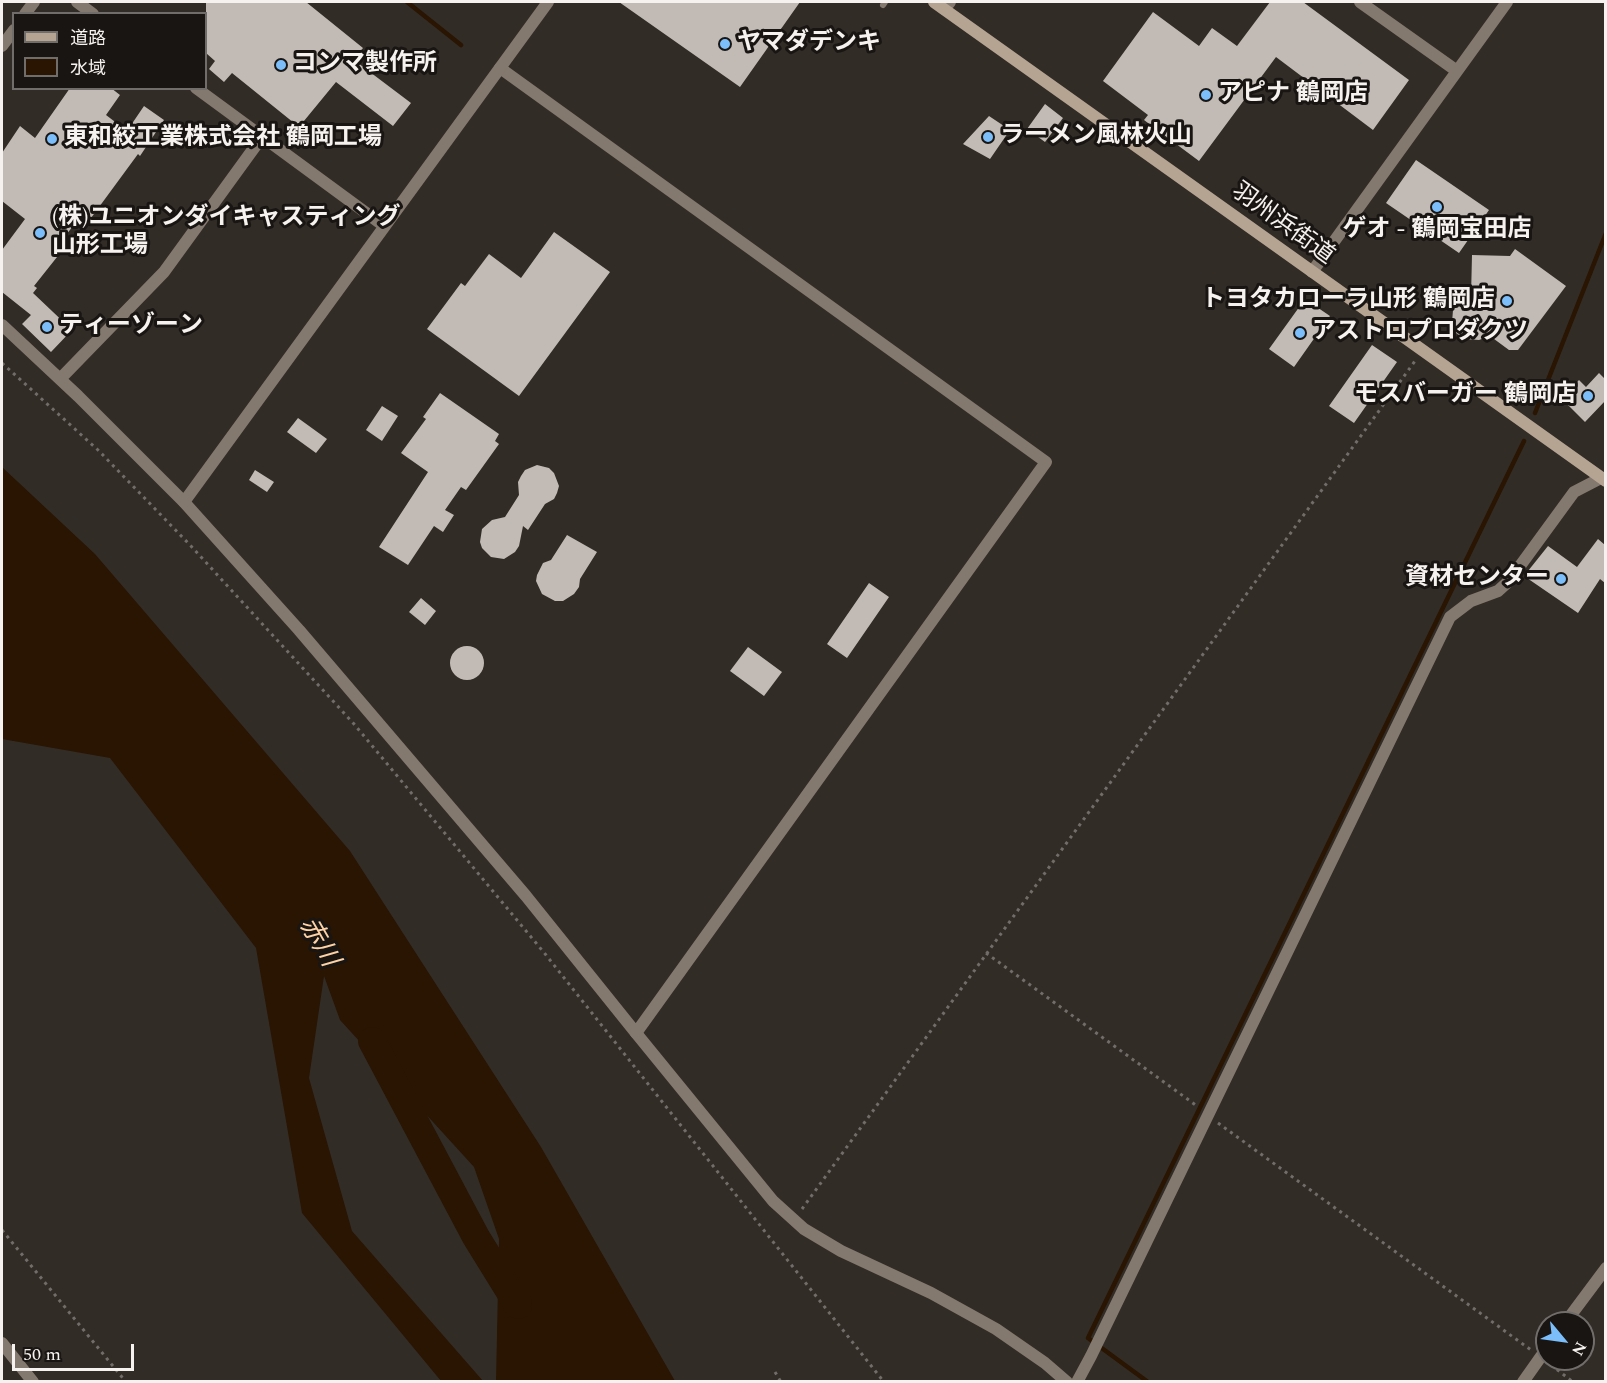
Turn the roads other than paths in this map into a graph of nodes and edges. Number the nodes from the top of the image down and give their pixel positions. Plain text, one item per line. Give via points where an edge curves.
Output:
1 (77, 2) edge
2 (548, 2) edge
3 (934, 2) edge
4 (1360, 2) edge
5 (1507, 2) edge
6 (947, 5) edge
7 (90, 12) edge
8 (12, 33) edge
9 (2, 46) edge
10 (500, 68) junction
11 (1457, 71) junction
12 (199, 90) edge
13 (262, 137) junction
14 (384, 226) junction
15 (1312, 272) junction
16 (2, 325) edge
17 (60, 379) junction
18 (1604, 477) edge
19 (184, 502) junction
20 (636, 1033) junction
21 (1605, 1268) edge
22 (1574, 1311) edge
23 (2, 1343) edge
24 (1535, 1365) edge
25 (33, 1382) edge
26 (1067, 1382) edge
27 (1077, 1382) edge
28 (1523, 1382) edge

1 - 7 street
2 - 10 street
3 - 6 main road, 羽州浜街道
4 - 11 street
5 - 11 street
6 - 15 main road, 羽州浜街道
8 - 9 street
10 - 14 street
10 - 20 street via 1046,462
11 - 15 street
12 - 13 street
13 - 14 street
13 - 17 street via 164,272
14 - 19 street
15 - 18 main road, 羽州浜街道
16 - 17 street
17 - 19 street
18 - 27 street via 1574,492 1509,581 1450,617
19 - 20 street via 412,762
20 - 26 street via 773,1201 804,1229 996,1329
21 - 22 street
23 - 25 street
24 - 28 street

